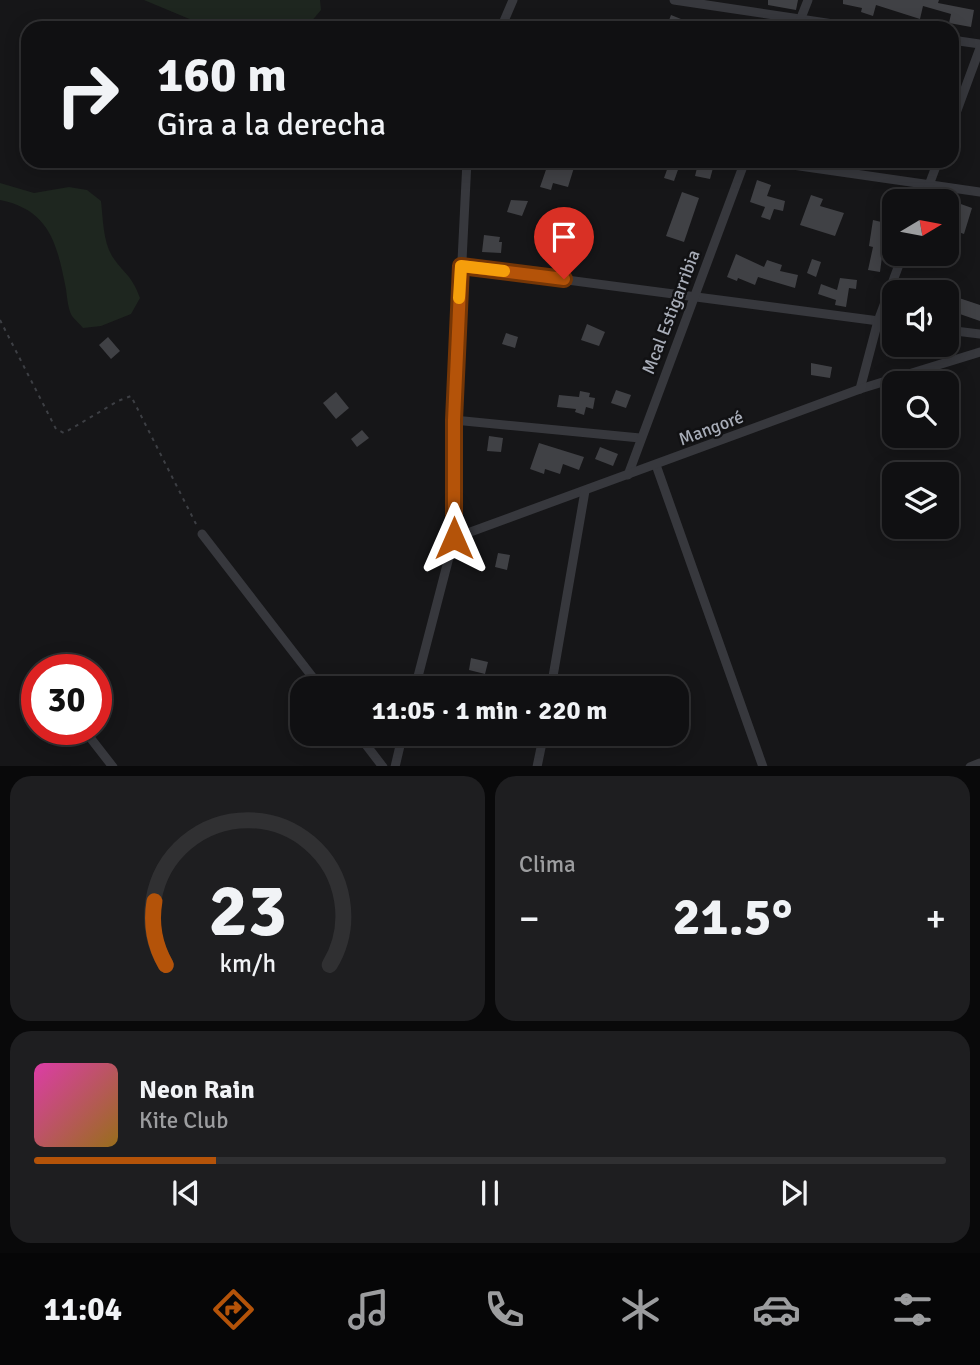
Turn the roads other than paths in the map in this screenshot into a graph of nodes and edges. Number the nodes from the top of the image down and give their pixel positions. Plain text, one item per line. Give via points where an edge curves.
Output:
1 (513, 0) edge
2 (674, 0) edge
3 (807, 0) edge
4 (504, 21) edge
5 (782, 21) edge
6 (799, 21) edge
7 (959, 42) edge
8 (980, 46) edge
9 (959, 104) edge
10 (467, 168) edge
11 (742, 168) edge
12 (811, 168) edge
13 (936, 168) edge
14 (929, 186) junction
15 (928, 189) edge
16 (980, 192) edge
17 (461, 266) junction
18 (898, 266) edge
19 (694, 295) junction
20 (877, 321) junction
21 (882, 322) edge
22 (959, 331) edge
23 (980, 334) edge
24 (980, 352) edge
25 (860, 389) junction
26 (454, 420) junction
27 (640, 438) junction
28 (656, 465) junction
29 (628, 475) junction
30 (585, 491) junction
31 (202, 534) road end
32 (454, 538) junction
33 (312, 676) edge
34 (418, 676) edge
35 (553, 676) edge
36 (96, 745) edge
37 (367, 746) edge
38 (400, 746) edge
39 (541, 746) edge
40 (980, 763) edge
41 (113, 766) edge
42 (383, 766) edge
43 (395, 766) edge
44 (537, 766) edge
45 (763, 766) edge
46 (970, 766) edge

1 - 4 street
2 - 5 street
3 - 6 street
7 - 8 street
8 - 9 street
10 - 17 street
11 - 19 street, Mcal Estigarribia
12 - 14 street
13 - 14 street
14 - 15 street
14 - 16 street
17 - 19 street
17 - 26 street
18 - 20 street
19 - 20 street
19 - 27 street, Mcal Estigarribia
20 - 21 street
20 - 25 street
22 - 23 street
24 - 25 street, Mangoré
25 - 28 street, Mangoré
26 - 27 street
26 - 32 street
27 - 29 street, Mcal Estigarribia
28 - 29 street, Mangoré
28 - 45 street
29 - 30 street, Mangoré
30 - 32 street, Mangoré
30 - 35 street
31 - 33 street
32 - 34 street
36 - 41 street
37 - 42 street
38 - 43 street
39 - 44 street
40 - 46 street

